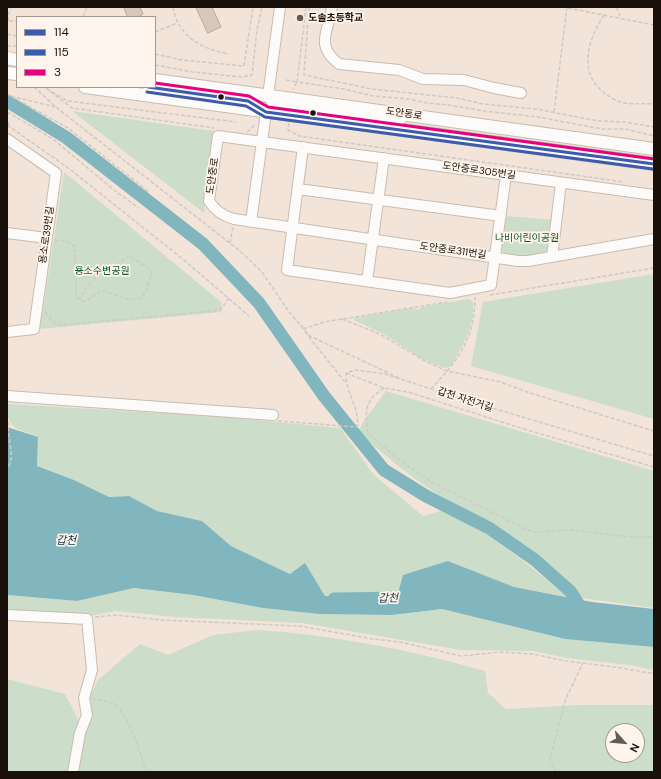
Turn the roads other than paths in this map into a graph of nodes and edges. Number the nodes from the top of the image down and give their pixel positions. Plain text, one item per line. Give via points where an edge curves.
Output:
1 (280, 7) edge
2 (332, 7) edge
3 (156, 80) edge
4 (92, 88) edge
5 (156, 88) edge
6 (521, 93) dead end
7 (268, 96) junction
8 (266, 112) junction
9 (7, 139) edge
10 (262, 142) junction
11 (303, 147) junction
12 (654, 149) edge
13 (384, 158) junction
14 (654, 164) edge
15 (506, 175) junction
16 (561, 183) junction
17 (298, 189) junction
18 (654, 195) edge
19 (378, 200) junction
20 (501, 216) junction
21 (251, 222) junction
22 (293, 228) junction
23 (7, 233) edge
24 (50, 239) junction
25 (654, 239) edge
26 (373, 240) junction
27 (495, 257) junction
28 (552, 257) junction
29 (367, 281) junction
30 (7, 332) edge
31 (7, 396) edge
32 (273, 415) dead end
33 (7, 615) edge
34 (73, 772) edge

1 - 7 street
2 - 6 street via 324,44 331,58 339,64 399,70 423,78 464,80
3 - 7 main road, 도안동로
4 - 8 main road, 도안동로
5 - 8 street via 248,101
7 - 8 main road
7 - 12 main road, 도안동로
8 - 10 street
8 - 14 main road, 도안동로
9 - 24 street, 용소로39번길 via 56,173
10 - 11 street, 도안중로305번길
10 - 21 street
10 - 21 street, 도안중로 via 218,136 209,201 213,208 224,216
11 - 13 street, 도안중로305번길
11 - 17 street
13 - 15 street, 도안중로305번길
13 - 19 street
15 - 16 street, 도안중로305번길
15 - 20 street
16 - 18 street, 도안중로305번길
16 - 28 street
17 - 19 street
17 - 22 street
19 - 20 street
19 - 26 street
20 - 27 street
21 - 22 street, 도안중로311번길
22 - 26 street, 도안중로311번길
22 - 29 street via 287,270
23 - 24 street
24 - 30 street, 용소로39번길 via 34,329
25 - 28 street, 도안중로311번길
26 - 27 street, 도안중로311번길
26 - 29 street
27 - 28 street, 도안중로311번길 via 528,261
27 - 29 street via 491,285 450,293
31 - 32 street
33 - 34 street via 87,619 92,670 84,698 87,716 80,733

